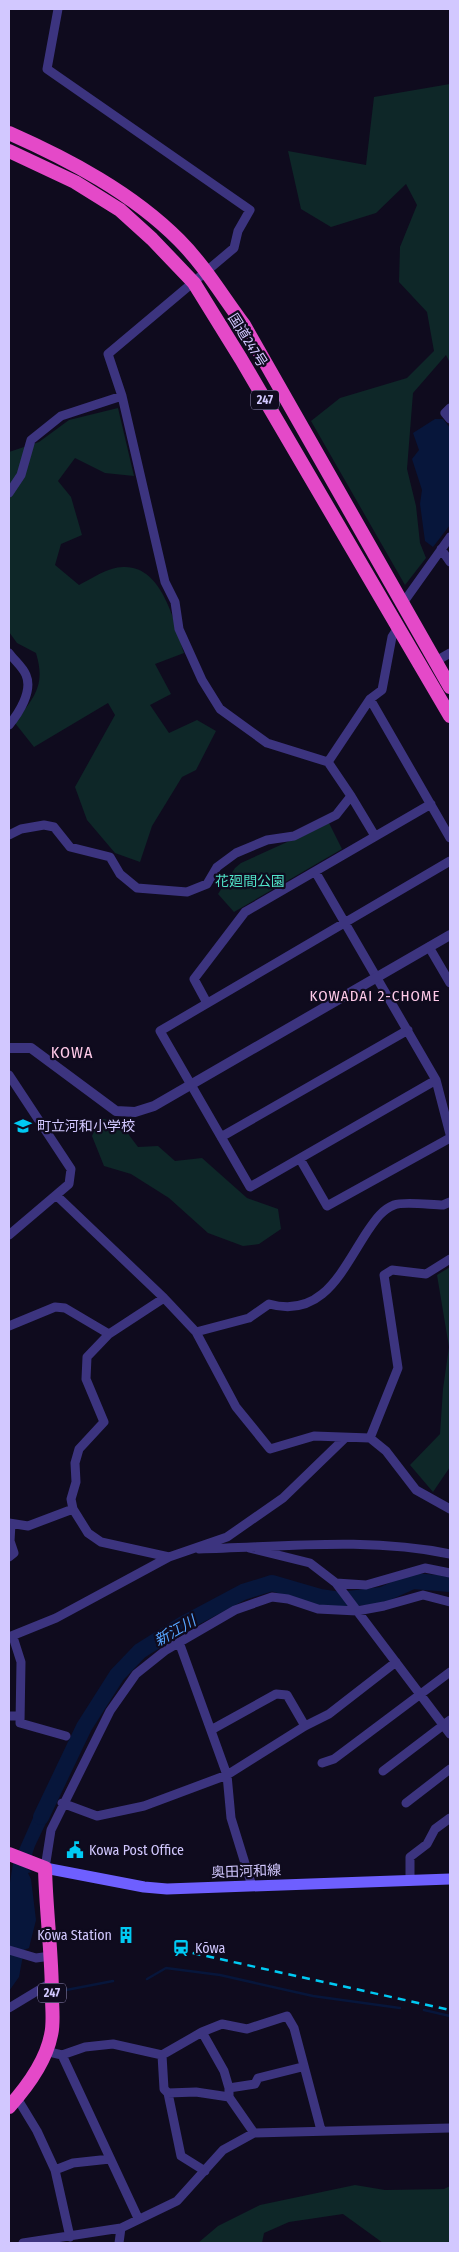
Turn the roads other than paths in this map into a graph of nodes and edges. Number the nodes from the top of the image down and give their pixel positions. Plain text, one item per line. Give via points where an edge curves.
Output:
1 (58, 9) edge
2 (9, 133) edge
3 (9, 151) edge
4 (206, 273) junction
5 (194, 283) junction
6 (122, 396) junction
7 (450, 408) edge
8 (450, 419) edge
9 (9, 493) edge
10 (450, 537) edge
11 (441, 549) junction
12 (450, 562) edge
13 (403, 603) junction
14 (399, 626) junction
15 (9, 653) edge
16 (450, 653) edge
17 (436, 662) junction
18 (450, 687) edge
19 (370, 699) junction
20 (450, 716) edge
21 (9, 725) edge
22 (328, 762) junction
23 (351, 796) junction
24 (431, 804) junction
25 (9, 835) edge
26 (375, 836) junction
27 (450, 838) edge
28 (450, 861) edge
29 (316, 872) junction
30 (345, 922) junction
31 (450, 935) edge
32 (429, 947) junction
33 (378, 977) junction
34 (450, 983) edge
35 (207, 1003) junction
36 (408, 1030) junction
37 (9, 1048) edge
38 (9, 1075) edge
39 (436, 1080) junction
40 (190, 1085) junction
41 (449, 1127) edge
42 (222, 1137) junction
43 (450, 1138) edge
44 (300, 1159) junction
45 (57, 1196) junction
46 (450, 1202) edge
47 (9, 1235) edge
48 (450, 1259) edge
49 (164, 1298) junction
50 (9, 1326) edge
51 (196, 1332) junction
52 (108, 1334) junction
53 (345, 1438) junction
54 (370, 1438) junction
55 (73, 1508) junction
56 (450, 1510) edge
57 (10, 1523) edge
58 (249, 1548) junction
59 (192, 1549) junction
60 (450, 1554) edge
61 (9, 1557) edge
62 (169, 1557) junction
63 (450, 1573) edge
64 (339, 1587) junction
65 (450, 1602) edge
66 (357, 1611) junction
67 (11, 1637) edge
68 (179, 1642) junction
69 (396, 1662) junction
70 (450, 1672) edge
71 (420, 1694) junction
72 (9, 1716) edge
73 (20, 1716) junction
74 (447, 1722) edge
75 (304, 1726) junction
76 (212, 1730) junction
77 (450, 1734) edge
78 (66, 1736) dead end
79 (322, 1763) dead end
80 (450, 1769) edge
81 (383, 1771) dead end
82 (227, 1775) junction
83 (62, 1803) junction
84 (406, 1803) dead end
85 (450, 1818) edge
86 (10, 1854) edge
87 (41, 1866) junction
88 (450, 1879) edge
89 (410, 1881) junction
90 (252, 1886) junction
91 (9, 1950) edge
92 (51, 1956) junction
93 (52, 1982) junction
94 (9, 2008) edge
95 (202, 2032) junction
96 (45, 2051) junction
97 (62, 2055) junction
98 (162, 2055) junction
99 (302, 2067) junction
100 (168, 2093) junction
101 (229, 2093) junction
102 (13, 2102) edge
103 (450, 2128) edge
104 (321, 2130) junction
105 (254, 2133) junction
106 (110, 2159) junction
107 (55, 2170) junction
108 (205, 2172) junction
109 (138, 2218) junction
110 (121, 2228) junction
111 (70, 2237) junction
112 (23, 2243) edge
113 (120, 2243) edge

1 - 4 street via 47,70 250,210 238,231 234,248
2 - 4 highway, 国道247号 / 247 via 102,180 143,208 180,241
3 - 5 highway, 国道247号 / 247 via 76,182 120,210
4 - 5 street
4 - 13 highway, 国道247号 / 247 via 244,325
5 - 6 street via 108,354
5 - 14 highway, 国道247号 / 247
6 - 9 street via 61,416 31,440 21,475
6 - 22 street via 165,582 174,602 179,629 202,680 220,709 267,743
7 - 8 street via 445,413
10 - 11 street
11 - 12 street
11 - 13 street
13 - 17 highway, 国道247号 / 247
14 - 19 street via 392,637 382,690
14 - 20 highway, 国道247号 / 247
15 - 21 street via 28,680 22,705
16 - 17 street
17 - 18 highway, 国道247号 / 247
19 - 22 street
19 - 24 street
22 - 23 street
23 - 25 street via 336,815 294,836 267,840 236,853 217,867 207,884 187,892 137,888 120,874 110,857 70,847 54,827 44,825 21,829
23 - 26 street
24 - 26 street
24 - 27 street
26 - 29 street
28 - 30 street
29 - 30 street
29 - 35 street via 245,912 194,980
30 - 33 street
30 - 35 street
31 - 32 street
32 - 33 street
32 - 34 street
33 - 36 street
33 - 40 street
35 - 40 street via 160,1031
36 - 39 street
36 - 42 street
37 - 40 street via 31,1048 116,1111 135,1112 154,1106
38 - 45 street via 71,1169 70,1184
39 - 41 street
39 - 44 street
40 - 42 street
42 - 44 street via 250,1187
43 - 44 street via 327,1206
45 - 47 street
45 - 49 street
46 - 51 street via 444,1205 394,1205 378,1215 331,1288 312,1303 284,1308 269,1304 249,1318
48 - 54 street via 426,1274 392,1270 384,1275 398,1368
49 - 51 street
49 - 52 street
50 - 52 street via 55,1307 65,1308
51 - 53 street via 236,1407 270,1449 314,1436
52 - 55 street via 87,1357 86,1379 104,1422 79,1449 71,1499
53 - 54 street
53 - 59 street via 283,1498 227,1537
54 - 56 street via 386,1451 416,1490
55 - 57 street via 28,1526
55 - 62 street via 88,1533 101,1542
57 - 61 street via 14,1553
58 - 59 street
58 - 60 street via 339,1544 415,1547
58 - 64 street via 310,1564
59 - 62 street
62 - 67 street via 56,1618
63 - 64 street via 426,1568 366,1585
64 - 66 street
65 - 66 street via 423,1595
66 - 68 street via 318,1609 272,1597 235,1610
66 - 69 street
67 - 73 street via 21,1662
68 - 76 street
68 - 83 street via 136,1674 110,1711
69 - 71 street
69 - 75 street via 329,1714
70 - 71 street
71 - 74 street
71 - 79 street via 334,1759
72 - 73 street
73 - 78 street via 20,1723
74 - 77 street
74 - 81 street
75 - 76 street via 287,1695 276,1694
75 - 82 street
76 - 82 street
80 - 84 street
82 - 83 street via 144,1806 97,1816
82 - 90 street via 231,1818
83 - 87 street
85 - 89 street via 435,1830 427,1844 410,1857
86 - 87 highway
87 - 90 main road, 奥田河和線 via 159,1889
87 - 92 highway, 247
88 - 89 main road, 奥田河和線
89 - 90 main road, 奥田河和線
91 - 92 street via 36,1958
92 - 93 highway, 247
93 - 94 street
93 - 96 highway, 247 via 52,2030
95 - 98 street
95 - 99 street via 222,2024 247,2029 287,2016 294,2028
95 - 101 street via 224,2071
96 - 97 street
96 - 102 highway, 247 via 28,2083
97 - 98 street via 86,2047 113,2044
97 - 106 street
98 - 100 street via 164,2089
99 - 101 street via 258,2078 255,2084
99 - 104 street
100 - 101 street
100 - 108 street via 181,2156
101 - 105 street
102 - 107 street via 37,2131
103 - 104 street
104 - 105 street
105 - 108 street via 223,2150
106 - 107 street via 73,2163
106 - 109 street
107 - 111 street
108 - 109 street via 177,2201
109 - 110 street
110 - 111 street
110 - 113 street
111 - 112 street

